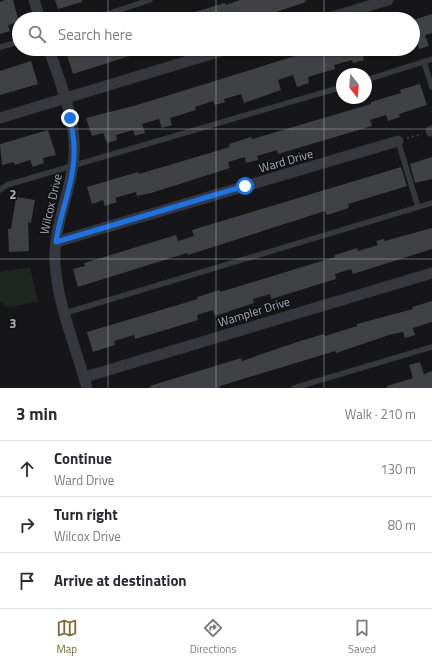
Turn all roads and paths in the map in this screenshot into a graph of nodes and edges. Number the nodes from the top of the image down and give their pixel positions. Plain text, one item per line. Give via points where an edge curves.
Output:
1 (34, 0) edge
2 (150, 0) edge
3 (388, 0) edge
4 (38, 12) edge
5 (113, 12) edge
6 (349, 12) edge
7 (12, 44) edge
8 (0, 47) edge
9 (51, 56) edge
10 (205, 56) edge
11 (432, 59) edge
12 (424, 62) junction
13 (372, 78) edge
14 (432, 87) edge
15 (336, 89) edge
16 (64, 99) junction
17 (0, 118) edge
18 (431, 131) edge
19 (398, 141) junction
20 (73, 167) junction
21 (0, 190) edge
22 (432, 203) edge
23 (418, 208) junction
24 (56, 242) junction
25 (432, 273) edge
26 (65, 313) junction
27 (432, 347) edge
28 (86, 383) edge
29 (294, 388) edge

1 - 4 street
2 - 5 lane
3 - 6 street
7 - 8 lane
9 - 16 street, Wilcox Drive
10 - 16 street
11 - 12 lane
12 - 13 lane
12 - 14 lane
15 - 20 lane
16 - 17 street
16 - 20 street, Wilcox Drive via 74,140
18 - 19 path
19 - 23 lane
19 - 24 street, Ward Drive
20 - 21 lane via 7,185
20 - 24 street, Wilcox Drive
22 - 23 lane
23 - 26 lane
24 - 26 street, Wilcox Drive via 55,262
25 - 28 street, Wampler Drive
26 - 28 street, Wilcox Drive
27 - 29 lane

